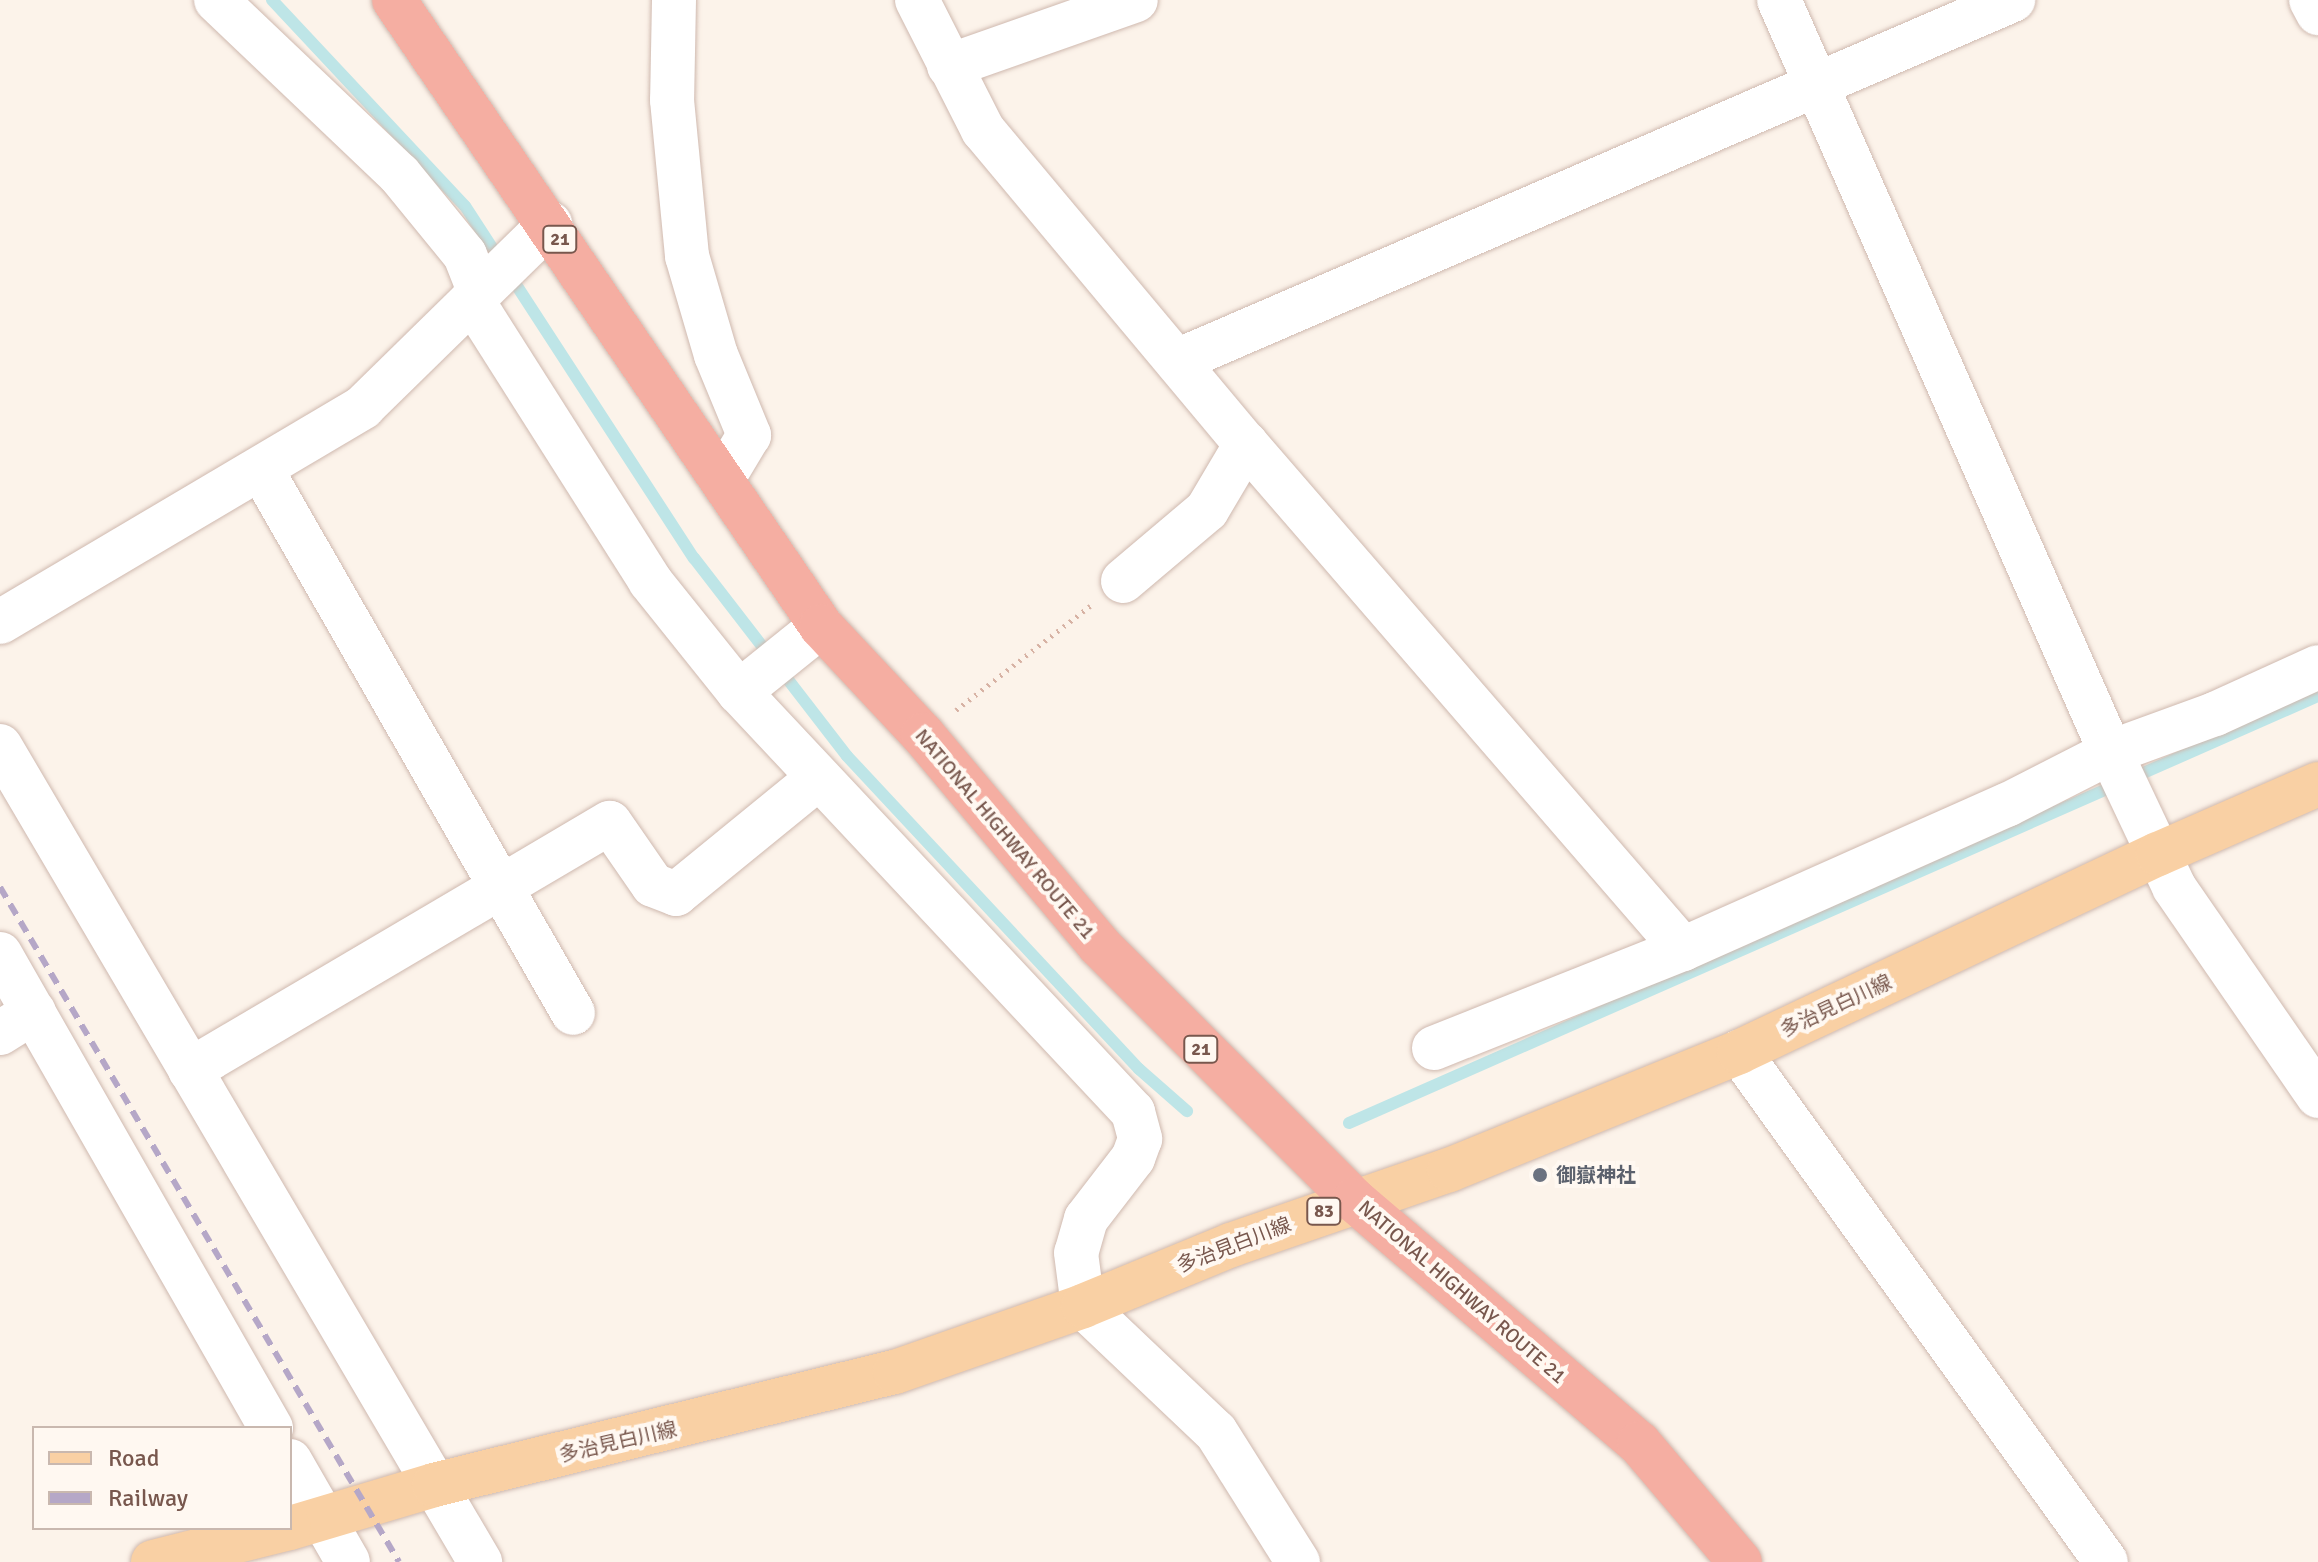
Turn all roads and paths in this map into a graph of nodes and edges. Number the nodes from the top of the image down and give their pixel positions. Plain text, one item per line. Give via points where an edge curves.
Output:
1 (216, 0) edge
2 (394, 0) edge
3 (674, 0) edge
4 (917, 0) edge
5 (1136, 0) edge
6 (1779, 0) edge
7 (2013, 0) edge
8 (2311, 0) edge
9 (2318, 13) edge
10 (949, 66) junction
11 (1817, 86) junction
12 (550, 224) junction
13 (476, 297) junction
14 (1177, 361) junction
15 (1246, 444) junction
16 (261, 469) junction
17 (722, 480) junction
18 (1123, 581) joint
19 (0, 622) edge
20 (821, 626) junction
21 (2318, 667) edge
22 (739, 692) junction
23 (923, 735) junction
24 (0, 746) edge
25 (2113, 757) junction
26 (818, 778) junction
27 (2318, 784) edge
28 (2158, 854) junction
29 (501, 888) junction
30 (1683, 949) junction
31 (0, 954) edge
32 (573, 1013) dead end
33 (17, 1022) edge
34 (1434, 1048) dead end
35 (1739, 1052) junction
36 (190, 1070) junction
37 (2318, 1096) edge
38 (1354, 1200) junction
39 (1083, 1306) junction
40 (270, 1426) edge
41 (292, 1474) edge
42 (434, 1485) junction
43 (300, 1525) edge
44 (280, 1530) edge
45 (153, 1562) edge
46 (348, 1562) edge
47 (480, 1562) edge
48 (1298, 1562) edge
49 (1740, 1562) edge
50 (2106, 1562) edge

1 - 13 street via 399,174 465,255
2 - 12 highway, NATIONAL HIGHWAY ROUTE 21 / 21
3 - 17 street via 672,100 687,256 716,355 749,435
4 - 10 street
5 - 10 street
6 - 11 street
7 - 11 street
8 - 9 street
10 - 14 street via 983,130
11 - 14 street
11 - 25 street
12 - 13 street
12 - 17 highway, NATIONAL HIGHWAY ROUTE 21 / 21
13 - 16 street via 363,407
13 - 22 street via 650,581
14 - 15 street
15 - 18 street via 1207,510
15 - 30 street
16 - 19 street
16 - 29 street
17 - 20 highway, NATIONAL HIGHWAY ROUTE 21 / 21
18 - 23 path
20 - 22 street
20 - 23 highway, NATIONAL HIGHWAY ROUTE 21 / 21
21 - 25 street
22 - 26 street
23 - 38 highway, NATIONAL HIGHWAY ROUTE 21 / 21 via 1099,945
24 - 36 street
25 - 28 street
25 - 30 street
26 - 29 street via 676,894 653,885 610,823
26 - 39 street via 1133,1112 1140,1139 1133,1158 1086,1219 1076,1253
27 - 28 main road, 多治見白川線 / 83
28 - 35 main road, 多治見白川線 / 83
28 - 37 street via 2174,887
29 - 32 street
29 - 36 street
30 - 34 street
31 - 33 street
33 - 40 street
35 - 38 main road, 多治見白川線 / 83 via 1449,1170
35 - 50 street
36 - 42 street
38 - 39 main road, 多治見白川線 / 83
38 - 49 highway, NATIONAL HIGHWAY ROUTE 21 / 21 via 1639,1443
39 - 42 main road, 多治見白川線 / 83 via 895,1372
39 - 48 street via 1216,1432
41 - 43 street
42 - 43 main road, 多治見白川線 / 83
42 - 47 street
43 - 46 street
44 - 45 main road, 多治見白川線 / 83

